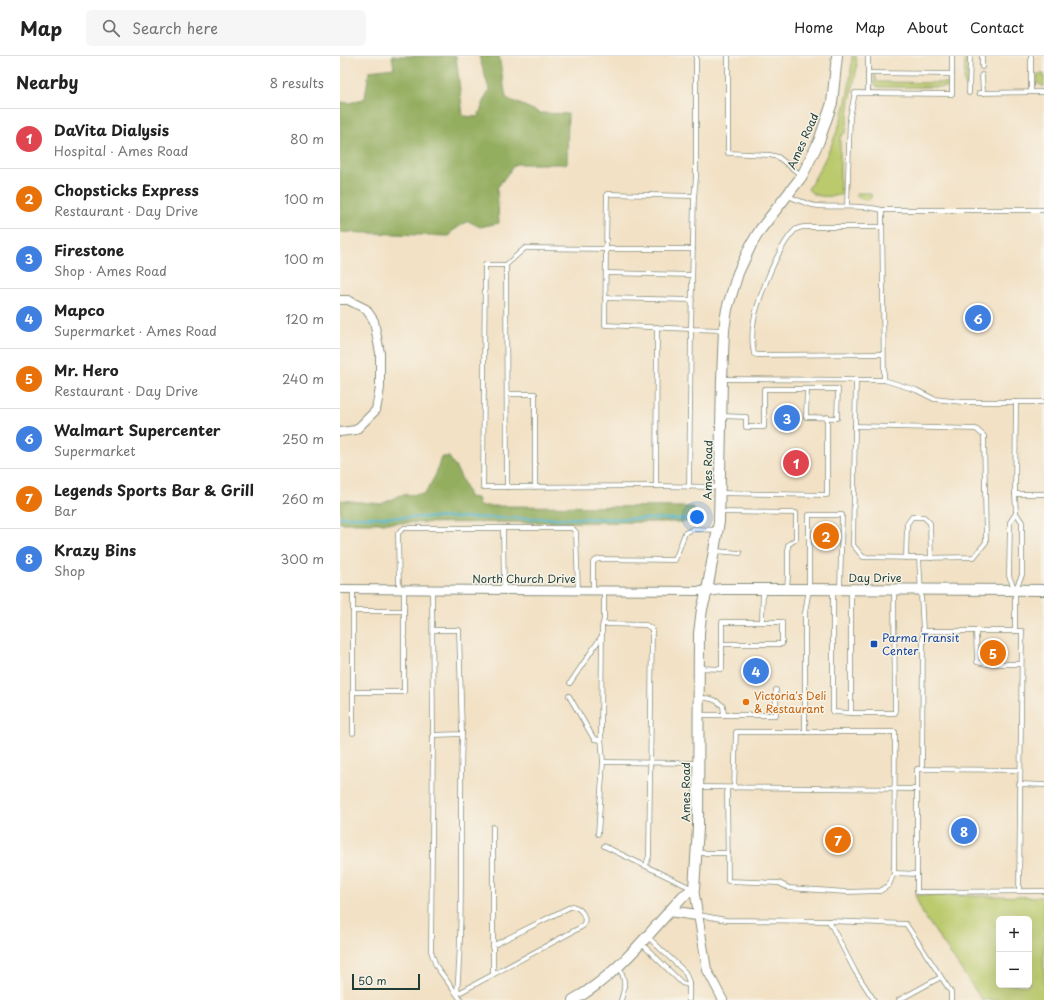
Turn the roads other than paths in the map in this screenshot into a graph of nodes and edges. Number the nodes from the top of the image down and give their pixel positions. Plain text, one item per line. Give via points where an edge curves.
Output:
1 (696, 56) edge
2 (728, 56) edge
3 (837, 56) edge
4 (868, 56) edge
5 (952, 56) edge
6 (970, 56) edge
7 (982, 56) edge
8 (1031, 56) edge
9 (982, 66) dead end
10 (868, 73) junction
11 (952, 74) junction
12 (982, 75) dead end
13 (1031, 92) junction
14 (1044, 92) edge
15 (868, 93) junction
16 (969, 94) dead end
17 (802, 176) junction
18 (786, 195) junction
19 (694, 197) junction
20 (847, 206) junction
21 (882, 210) junction
22 (1044, 210) edge
23 (882, 227) junction
24 (693, 248) junction
25 (606, 249) junction
26 (506, 266) junction
27 (606, 273) junction
28 (692, 274) junction
29 (606, 298) junction
30 (340, 300) edge
31 (692, 300) junction
32 (657, 328) junction
33 (691, 329) junction
34 (724, 330) junction
35 (884, 354) junction
36 (722, 379) junction
37 (856, 380) junction
38 (884, 380) junction
39 (807, 389) junction
40 (507, 394) junction
41 (1016, 402) junction
42 (1044, 402) edge
43 (721, 416) junction
44 (827, 418) junction
45 (855, 426) junction
46 (340, 432) edge
47 (656, 486) junction
48 (507, 487) junction
49 (535, 487) junction
50 (689, 487) junction
51 (720, 490) junction
52 (1015, 494) junction
53 (1044, 494) edge
54 (719, 512) junction
55 (1016, 513) junction
56 (503, 528) junction
57 (718, 530) junction
58 (714, 551) junction
59 (740, 553) dead end
60 (906, 558) junction
61 (919, 558) junction
62 (931, 558) junction
63 (340, 588) edge
64 (352, 589) junction
65 (401, 589) junction
66 (763, 589) junction
67 (787, 589) junction
68 (809, 589) junction
69 (837, 589) junction
70 (432, 590) junction
71 (504, 590) junction
72 (578, 590) junction
73 (593, 590) junction
74 (604, 590) junction
75 (851, 590) junction
76 (894, 590) junction
77 (920, 590) junction
78 (1015, 590) junction
79 (1044, 590) edge
80 (707, 591) junction
81 (352, 611) junction
82 (404, 611) junction
83 (762, 622) junction
84 (603, 624) junction
85 (432, 630) junction
86 (923, 631) junction
87 (976, 631) junction
88 (1015, 631) junction
89 (602, 637) junction
90 (722, 644) junction
91 (1021, 664) junction
92 (698, 668) junction
93 (570, 683) dead end
94 (776, 690) dead end
95 (352, 692) junction
96 (569, 696) dead end
97 (698, 698) junction
98 (851, 713) junction
99 (724, 715) junction
100 (698, 716) junction
101 (805, 732) junction
102 (353, 733) dead end
103 (462, 734) junction
104 (433, 736) junction
105 (601, 740) junction
106 (603, 762) junction
107 (651, 762) junction
108 (698, 763) junction
109 (922, 769) junction
110 (1020, 770) junction
111 (1020, 784) junction
112 (1044, 785) edge
113 (698, 787) junction
114 (727, 788) junction
115 (734, 788) junction
116 (895, 788) junction
117 (917, 789) junction
118 (493, 826) dead end
119 (598, 834) dead end
120 (604, 846) dead end
121 (696, 853) junction
122 (728, 853) junction
123 (646, 865) junction
124 (894, 873) junction
125 (917, 874) junction
126 (694, 889) junction
127 (1019, 891) junction
128 (1044, 891) edge
129 (669, 911) junction
130 (697, 915) junction
131 (829, 921) junction
132 (644, 939) junction
133 (494, 945) junction
134 (618, 965) junction
135 (493, 973) junction
136 (941, 977) junction
137 (689, 985) junction
138 (457, 994) junction
139 (461, 1000) edge
140 (573, 1000) edge
141 (621, 1000) edge
142 (689, 1000) edge
143 (723, 1000) edge
144 (874, 1000) edge
145 (899, 1000) edge
146 (951, 1000) edge

1 - 19 lane
2 - 17 lane via 728,153 770,155
3 - 17 street, Ames Road via 832,103
4 - 10 lane
5 - 11 lane
6 - 16 lane
7 - 9 lane
8 - 13 lane
10 - 11 lane
10 - 15 lane
11 - 15 lane via 952,94
12 - 13 lane via 981,93
13 - 14 lane
15 - 20 lane via 855,93 850,117
17 - 18 street, Ames Road
18 - 20 lane via 817,206
18 - 34 street, Ames Road via 760,230 738,273 727,309
19 - 24 lane
19 - 25 lane via 607,194
20 - 21 lane
21 - 22 lane
21 - 23 lane
23 - 35 lane
23 - 35 lane via 804,227 794,231 769,275 760,298 753,327 753,348 754,354 757,355
24 - 25 lane
24 - 28 lane
25 - 26 lane via 526,248
25 - 27 lane
26 - 40 lane
26 - 48 lane via 485,265 483,487
27 - 28 lane
27 - 29 lane
28 - 31 lane
29 - 31 lane
29 - 32 lane via 605,325
30 - 46 street via 348,300 366,309 374,321 380,353 380,388 376,410 356,430
31 - 33 lane
32 - 33 lane
32 - 47 lane
33 - 34 lane
33 - 50 lane
34 - 36 street, Ames Road
35 - 38 lane
36 - 37 lane
36 - 43 street, Ames Road
37 - 38 lane
37 - 45 lane
38 - 41 lane via 916,390 934,399
39 - 43 lane via 764,389 764,427 746,427 746,417
39 - 44 lane via 806,417
39 - 44 lane via 838,389 837,418
40 - 48 lane
40 - 49 lane via 535,394
41 - 42 lane
41 - 52 lane
43 - 51 street, Ames Road
44 - 51 lane via 827,495
45 - 60 lane via 853,545 863,557
45 - 62 lane via 976,429 984,436 986,542 974,557
47 - 49 lane
47 - 50 lane
48 - 49 lane
50 - 51 lane
51 - 54 street, Ames Road
52 - 53 lane
52 - 55 lane
54 - 57 street, Ames Road
54 - 67 lane via 796,513 796,538 788,545
55 - 78 lane via 1010,522 1010,576
55 - 78 lane via 1022,522 1022,575
56 - 65 lane via 404,528 398,533
56 - 71 lane
56 - 72 lane via 572,528 576,532
57 - 58 street, Ames Road
57 - 73 lane via 693,529 684,533 675,560 598,559 593,562
58 - 59 lane
58 - 80 street, Ames Road
60 - 61 lane
60 - 62 lane via 907,524 912,518 924,518 930,523
61 - 62 lane
61 - 77 lane
63 - 64 street, North Church Drive
64 - 65 street, North Church Drive
64 - 81 lane
65 - 70 street, North Church Drive
65 - 82 lane
66 - 67 street, Day Drive
66 - 80 street, Day Drive
66 - 83 lane
67 - 68 street, Day Drive
68 - 69 street, Day Drive
68 - 69 lane via 809,515 842,515
68 - 101 lane via 805,613
69 - 75 street, Day Drive
69 - 98 lane via 833,712
70 - 71 street, North Church Drive
70 - 85 lane
71 - 72 street, North Church Drive
72 - 73 street, North Church Drive
73 - 74 street, North Church Drive
74 - 80 street, North Church Drive
74 - 84 lane
75 - 76 street, Day Drive
75 - 98 lane
76 - 77 street, Day Drive
76 - 98 lane via 895,713
77 - 78 street, Day Drive
77 - 86 lane
78 - 79 street, Day Drive
78 - 88 lane
80 - 92 street, Ames Road via 702,605
81 - 82 lane
81 - 95 lane
82 - 95 lane via 404,692
83 - 90 lane via 722,622
83 - 90 lane via 782,622 782,644
84 - 89 lane
84 - 107 lane via 646,625 652,629
85 - 103 lane via 459,630
85 - 104 lane
86 - 87 lane
86 - 109 lane
87 - 88 lane
87 - 91 lane via 977,662
88 - 91 lane via 1022,631
89 - 93 lane
89 - 105 lane
90 - 92 lane via 722,669
91 - 110 lane
92 - 97 street, Ames Road
94 - 99 lane via 776,715
95 - 102 lane
96 - 105 lane via 594,739
97 - 99 lane via 720,702 724,706
97 - 100 street, Ames Road
99 - 100 lane
100 - 108 street, Ames Road
101 - 115 lane via 736,732
101 - 116 lane via 894,732
103 - 104 lane
103 - 138 lane via 460,961
104 - 138 lane via 431,951 436,966
105 - 106 lane
106 - 107 lane
106 - 119 lane
107 - 108 lane
107 - 123 lane via 649,856
108 - 113 street, Ames Road
109 - 110 lane
109 - 117 lane via 917,769
110 - 111 lane
111 - 112 lane
111 - 127 lane
113 - 114 lane
113 - 121 street, Ames Road
114 - 115 lane
114 - 122 lane
115 - 116 lane
116 - 117 lane
116 - 124 lane
117 - 125 lane
118 - 133 lane
120 - 123 lane
121 - 122 lane
121 - 126 street, Ames Road
122 - 124 lane via 728,881 779,883 790,888 846,892 880,891 889,885
123 - 126 lane
124 - 125 lane
125 - 127 lane via 917,892
126 - 129 street via 683,896
126 - 130 street, Ames Road
127 - 128 lane
129 - 130 street
129 - 132 street
130 - 131 lane via 726,920
130 - 143 street, Ames Road via 707,970
131 - 136 lane via 906,924
131 - 144 lane
132 - 134 street
132 - 137 lane via 682,983
132 - 137 lane via 685,972
133 - 135 lane
133 - 135 lane via 572,906 582,911 585,918 583,926
134 - 140 street via 586,993
134 - 141 lane via 625,978
135 - 138 lane
136 - 145 lane
136 - 146 lane via 951,992
137 - 142 lane
138 - 139 lane

